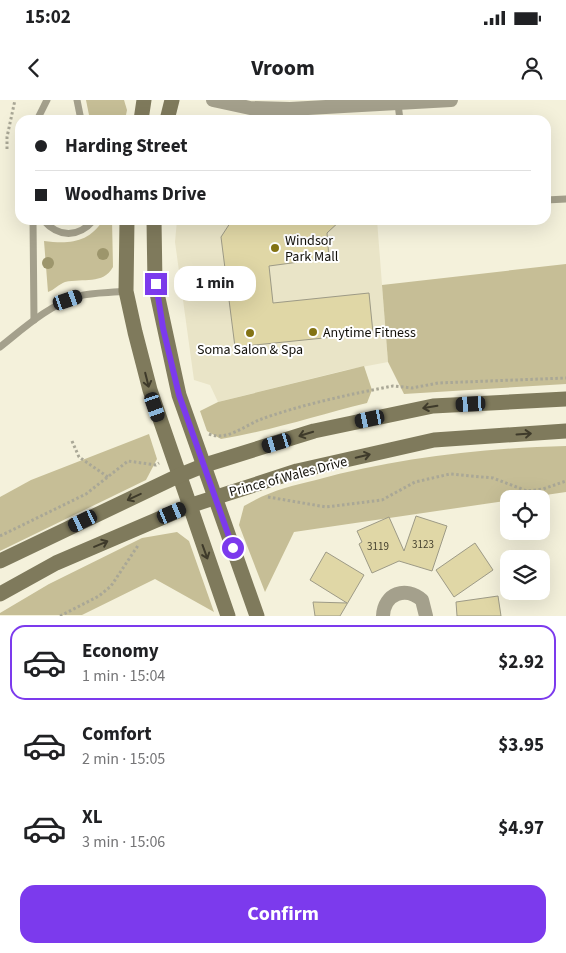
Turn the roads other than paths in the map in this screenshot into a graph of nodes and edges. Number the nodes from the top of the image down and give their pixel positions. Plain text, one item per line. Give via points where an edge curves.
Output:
1 (47, 100) edge
2 (77, 100) edge
3 (144, 100) edge
4 (172, 100) edge
5 (213, 100) edge
6 (450, 100) edge
7 (398, 104) junction
8 (40, 115) edge
9 (80, 115) edge
10 (142, 115) edge
11 (168, 115) edge
12 (399, 115) edge
13 (551, 200) edge
14 (566, 200) edge
15 (33, 225) edge
16 (49, 225) edge
17 (88, 225) edge
18 (127, 225) edge
19 (154, 225) edge
20 (126, 291) junction
21 (34, 320) junction
22 (0, 347) edge
23 (566, 399) edge
24 (566, 431) edge
25 (205, 465) junction
26 (178, 476) junction
27 (215, 496) junction
28 (189, 506) junction
29 (0, 561) edge
30 (0, 594) edge
31 (228, 616) edge
32 (257, 616) edge
33 (383, 616) edge
34 (426, 616) edge

1 - 8 lane
2 - 9 lane
3 - 10 main road
4 - 11 main road
5 - 7 street via 250,108 290,109
6 - 7 street
7 - 12 lane
13 - 14 lane
15 - 21 lane
16 - 17 lane via 58,233 68,234 79,232
18 - 20 main road
19 - 25 main road via 156,284 163,328 179,395
20 - 21 lane via 68,300
20 -> 26 main road via 150,390
21 - 22 lane
23 -> 25 main road via 434,406 314,431
27 -> 24 main road, Prince of Wales Drive via 297,470 434,440
25 - 26 main road
25 - 27 main road
26 - 28 main road
26 -> 29 main road
27 - 28 main road, Prince of Wales Drive
27 - 32 main road
30 -> 28 main road, Prince of Wales Drive via 56,563
28 -> 31 main road
33 - 34 street via 386,603 396,594 410,592 422,600

